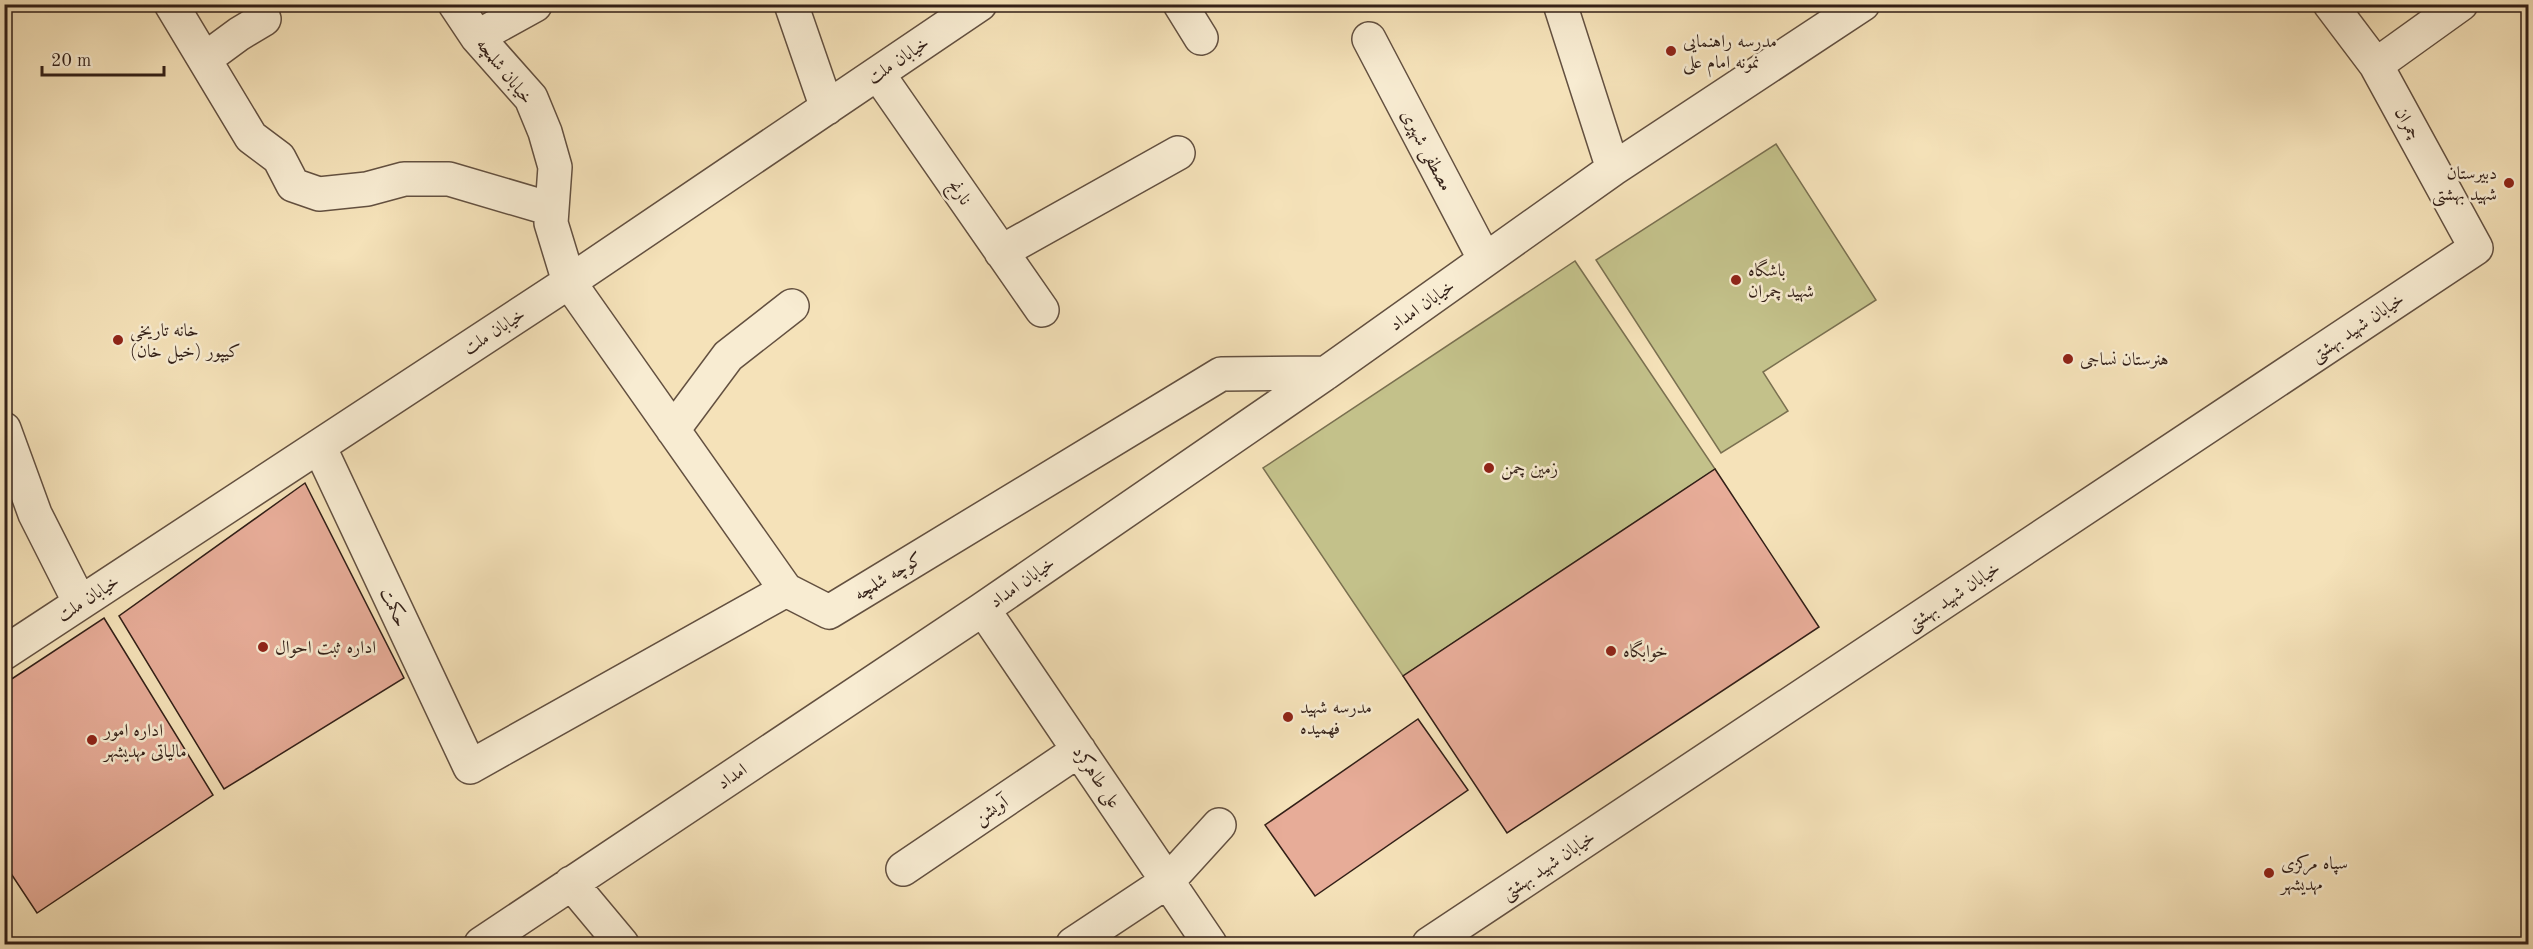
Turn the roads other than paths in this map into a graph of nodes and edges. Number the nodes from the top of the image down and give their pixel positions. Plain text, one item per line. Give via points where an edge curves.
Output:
1 (171, 4) edge
2 (455, 4) edge
3 (791, 4) edge
4 (980, 4) edge
5 (1180, 4) edge
6 (1560, 4) edge
7 (1863, 4) edge
8 (2330, 4) edge
9 (2461, 4) edge
10 (535, 5) edge
11 (264, 19) dead end
12 (477, 37) junction
13 (1201, 38) dead end
14 (1369, 39) dead end
15 (205, 59) junction
16 (2376, 65) junction
17 (878, 74) junction
18 (828, 108) junction
19 (1178, 153) dead end
20 (1613, 169) junction
21 (551, 209) junction
22 (2476, 248) joint
23 (1001, 252) junction
24 (1485, 260) junction
25 (569, 282) junction
26 (792, 306) dead end
27 (1042, 310) dead end
28 (1326, 373) junction
29 (4, 429) edge
30 (674, 430) junction
31 (319, 446) junction
32 (786, 590) junction
33 (80, 603) junction
34 (983, 609) junction
35 (4, 653) edge
36 (1079, 750) junction
37 (1220, 825) dead end
38 (903, 869) dead end
39 (1168, 881) junction
40 (572, 883) junction
41 (481, 945) edge
42 (622, 945) edge
43 (1073, 945) edge
44 (1210, 945) edge
45 (1429, 945) edge

1 - 15 street
2 - 12 street, خیابان شلمچه
3 - 18 street
4 - 17 street, خیابان ملت
5 - 13 street
6 - 20 street
7 - 20 street, خیابان امداد
8 - 16 street, چمران
9 - 16 street
10 - 12 street
11 - 15 street
12 - 21 street, خیابان شلمچه via 531,98 555,167
14 - 24 street, مصطفی شهپری
15 - 21 street via 251,137 279,158 293,185 320,194 368,189 404,179 449,179
16 - 22 street, چمران
17 - 18 street, خیابان ملت
17 - 23 street, نارنج
18 - 25 street, خیابان ملت
19 - 23 street
20 - 24 street, خیابان امداد
21 - 25 street, خیابان شلمچه via 550,223
22 - 45 street, خیابان شهید بهشتی
23 - 27 street, نارنج
24 - 28 street, خیابان امداد
25 - 30 street, کوچه شلمچه
25 - 31 street, خیابان ملت
26 - 30 street via 728,356
28 - 32 street, کوچه شلمچه via 1221,374 829,612
28 - 34 street, خیابان امداد
29 - 33 street via 35,513
30 - 32 street, کوچه شلمچه
31 - 32 street, حکمت via 470,767
31 - 33 street, خیابان ملت
33 - 35 street, خیابان ملت
34 - 36 street, علی طاهرکرد
34 - 40 street, امداد
36 - 38 street, آویشن
36 - 39 street, علی طاهرکرد
37 - 39 street
39 - 43 street
39 - 44 street, علی طاهرکرد
40 - 41 street, امداد
40 - 42 street

